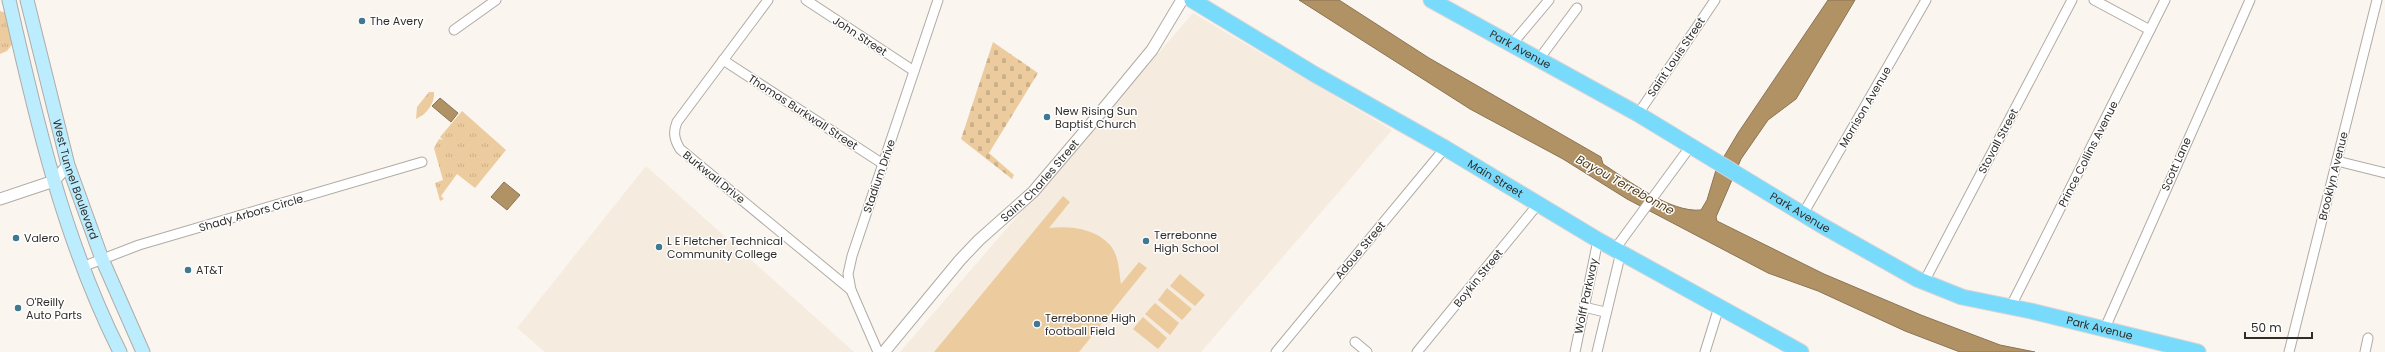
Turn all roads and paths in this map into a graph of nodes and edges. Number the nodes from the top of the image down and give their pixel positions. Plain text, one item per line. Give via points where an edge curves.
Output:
1 (9, 0) edge
2 (28, 0) edge
3 (496, 0) edge
4 (768, 0) edge
5 (806, 0) edge
6 (938, 0) edge
7 (1182, 0) edge
8 (1192, 0) edge
9 (1433, 0) edge
10 (1549, 0) edge
11 (1715, 0) edge
12 (1926, 0) edge
13 (2072, 0) edge
14 (2094, 0) edge
15 (2165, 0) edge
16 (2250, 0) edge
17 (2377, 0) edge
18 (1577, 8) dead end
19 (34, 29) junction
20 (454, 30) dead end
21 (2150, 30) junction
22 (1512, 44) junction
23 (1539, 59) junction
24 (723, 60) junction
25 (914, 71) junction
26 (1638, 114) junction
27 (1690, 147) junction
28 (1445, 148) junction
29 (2337, 161) junction
30 (422, 162) dead end
31 (883, 164) junction
32 (68, 165) junction
33 (2385, 173) edge
34 (54, 180) junction
35 (0, 199) edge
36 (1539, 203) junction
37 (1803, 214) junction
38 (1598, 240) junction
39 (1618, 251) junction
40 (102, 259) junction
41 (82, 266) junction
42 (1924, 282) junction
43 (851, 290) junction
44 (1584, 307) junction
45 (1719, 307) junction
46 (2010, 308) junction
47 (1605, 312) junction
48 (2105, 328) junction
49 (2368, 338) dead end
50 (1355, 342) dead end
51 (2175, 350) edge
52 (1796, 351) edge
53 (120, 352) edge
54 (143, 352) edge
55 (878, 352) edge
56 (884, 352) edge
57 (1276, 352) edge
58 (1367, 352) edge
59 (1417, 352) edge
60 (1575, 352) edge
61 (1597, 352) edge
62 (1705, 352) edge
63 (2198, 352) edge
64 (2289, 352) edge
65 (2365, 352) edge

1 - 19 main road via 23,24
1 - 34 main road, West Tunnel Boulevard via 28,86
2 - 19 main road, West Tunnel Boulevard
3 - 20 street
4 - 24 street, Burkwall Drive
5 - 25 street, John Street
6 - 25 street, Stadium Drive
7 - 56 street, Saint Charles Street via 1152,50 1090,125 1032,192 960,260
8 - 28 main road, Main Street via 1314,74
9 - 22 main road, Park Avenue
10 - 22 street
11 - 26 street, Saint Louis Street
12 - 37 street, Morrison Avenue
13 - 42 street, Stovall Street
14 - 21 street
15 - 21 street, Prince Collins Avenue
16 - 48 street, Scott Lane
17 - 29 street, Brooklyn Avenue
18 - 23 street
19 - 32 main road, West Tunnel Boulevard
21 - 46 street, Prince Collins Avenue
22 - 23 main road, Park Avenue
23 - 26 main road, Park Avenue
24 - 31 street, Thomas Burkwall Street
24 - 43 street, Burkwall Drive via 677,122 674,128 676,142
25 - 31 street, Stadium Drive
26 - 27 main road, Park Avenue
27 - 37 main road, Park Avenue via 1718,161
27 - 39 street via 1638,215
28 - 36 main road, Main Street
28 - 57 street, Adoue Street
29 - 33 street
29 - 64 street, Brooklyn Avenue
30 - 40 street, Shady Arbors Circle via 139,245
31 - 43 street, Stadium Drive via 852,256 848,274
32 - 34 street
32 - 40 main road, West Tunnel Boulevard
34 - 35 street
34 - 41 main road, West Tunnel Boulevard
36 - 38 main road, Main Street
36 - 59 street, Boykin Street
37 - 42 main road, Park Avenue
38 - 39 main road, Main Street
38 - 44 street, Wolff Parkway
39 - 45 main road, Main Street
39 - 47 street
40 - 41 street, Shady Arbors Circle
40 - 54 main road, West Tunnel Boulevard
41 - 53 main road, West Tunnel Boulevard
42 - 46 main road, Park Avenue via 1962,297
43 - 55 street, Stadium Drive
44 - 47 street
44 - 60 street, Wolff Parkway
45 - 52 main road, Main Street
45 - 62 street
46 - 48 main road, Park Avenue
47 - 61 street
48 - 51 main road, Park Avenue
49 - 65 street
50 - 58 street
51 - 63 main road, Park Avenue

